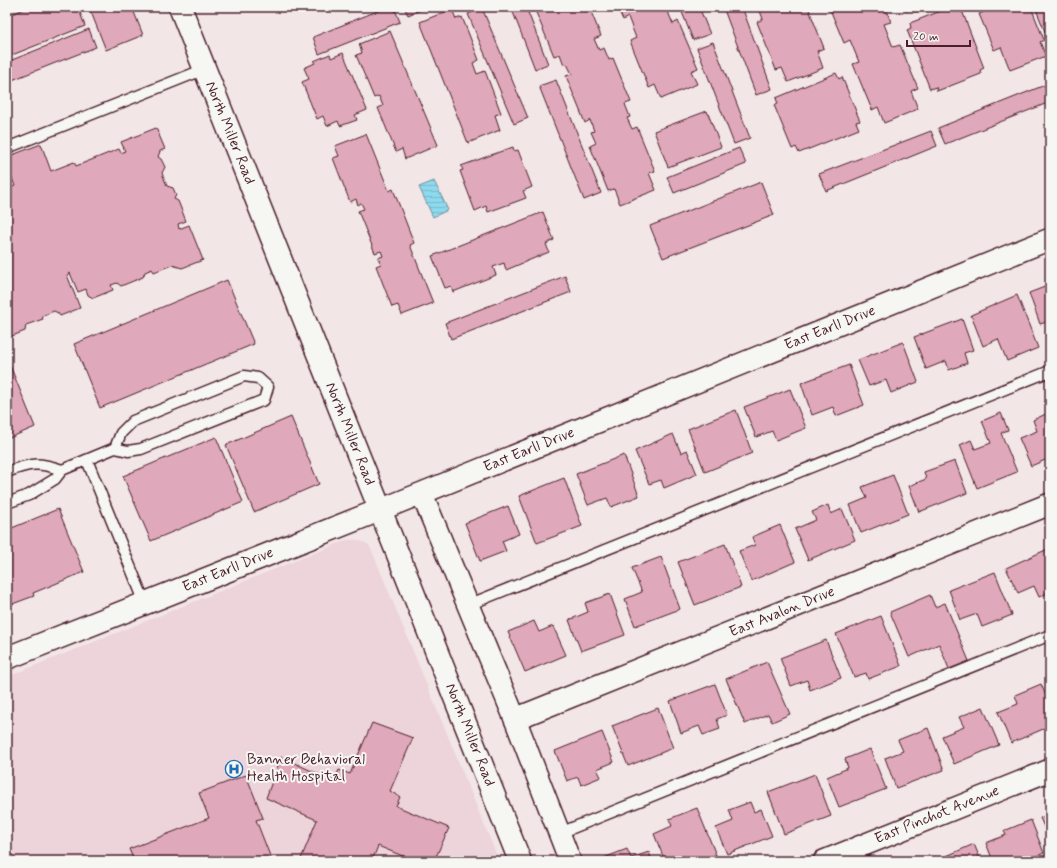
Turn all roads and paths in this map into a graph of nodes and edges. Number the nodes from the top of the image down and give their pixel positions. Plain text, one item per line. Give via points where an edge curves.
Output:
1 (180, 7) edge
2 (205, 69) junction
3 (7, 148) edge
4 (1050, 239) edge
5 (1050, 371) edge
6 (115, 448) junction
7 (87, 460) junction
8 (62, 470) junction
9 (7, 472) edge
10 (422, 494) junction
11 (7, 503) edge
12 (1050, 504) edge
13 (380, 510) junction
14 (145, 603) junction
15 (468, 605) junction
16 (1050, 635) edge
17 (7, 658) edge
18 (515, 719) junction
19 (1050, 770) edge
20 (560, 833) junction
21 (520, 861) edge
22 (570, 861) edge
23 (824, 861) edge

1 - 2 street, North Miller Road
2 - 3 lane
2 - 13 street, North Miller Road
4 - 10 street, East Earll Drive
5 - 15 lane
6 - 6 lane via 128,451 141,449 234,412 264,400 268,387 258,378 244,376 133,421 121,433
6 - 7 lane
7 - 8 lane
7 - 14 lane
8 - 9 lane via 48,465 31,464
8 - 11 lane via 55,479
10 - 13 street, East Earll Drive
10 - 15 street
12 - 18 street, East Avalon Drive
13 - 14 street, East Earll Drive
13 - 21 street, North Miller Road
14 - 17 street, East Earll Drive
15 - 18 street
16 - 20 lane
18 - 20 street
19 - 23 street, East Pinchot Avenue
20 - 22 street

